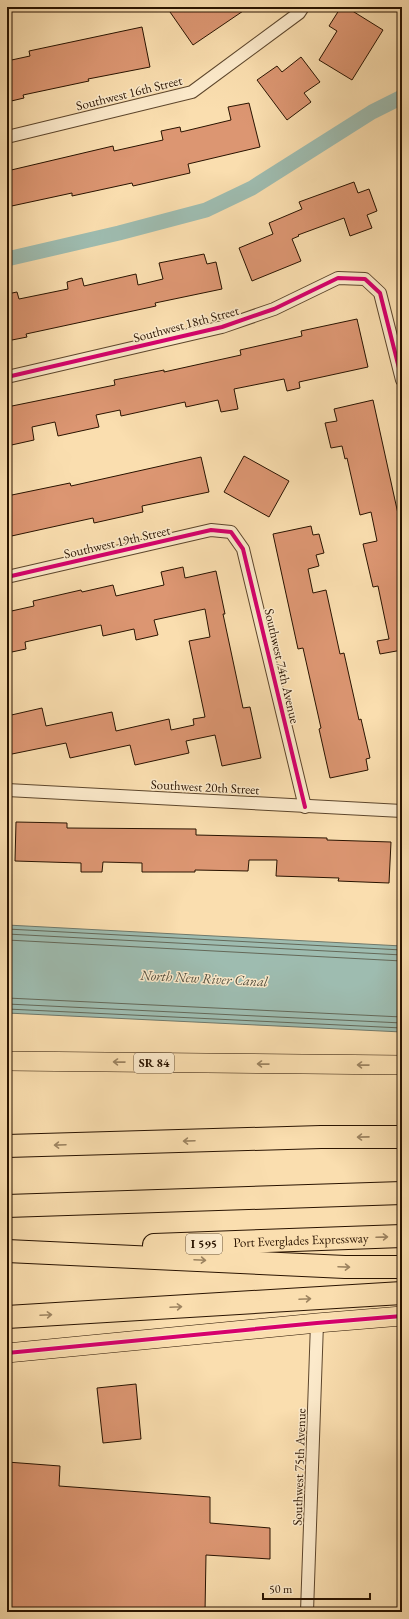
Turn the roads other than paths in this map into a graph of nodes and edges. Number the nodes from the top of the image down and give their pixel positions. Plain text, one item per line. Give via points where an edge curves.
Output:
1 (303, 7) edge
2 (7, 137) edge
3 (7, 377) edge
4 (402, 380) edge
5 (231, 532) joint
6 (7, 577) edge
7 (7, 790) edge
8 (305, 807) junction
9 (402, 812) edge
10 (7, 1061) edge
11 (402, 1065) edge
12 (402, 1136) edge
13 (7, 1146) edge
14 (402, 1193) edge
15 (7, 1206) edge
16 (402, 1236) edge
17 (7, 1251) edge
18 (402, 1267) edge
19 (402, 1293) edge
20 (402, 1316) edge
21 (7, 1317) edge
22 (317, 1323) junction
23 (7, 1353) edge
24 (307, 1612) edge

1 - 2 street, Southwest 16th Street via 299,13 192,92
3 - 4 street, Southwest 18th Street via 222,327 274,309 338,278 365,279 380,293
5 - 6 street, Southwest 19th Street via 211,530
5 - 8 street, Southwest 74th Avenue via 243,549
7 - 8 street, Southwest 20th Street
8 - 9 street, Southwest 20th Street
11 -> 10 main road, SR 84
12 -> 13 highway
14 - 15 highway
17 -> 16 highway, Port Everglades Expressway / I 595
17 -> 18 highway via 337,1267
21 -> 19 highway
20 - 22 main road
22 - 23 main road
22 - 24 street, Southwest 75th Avenue

